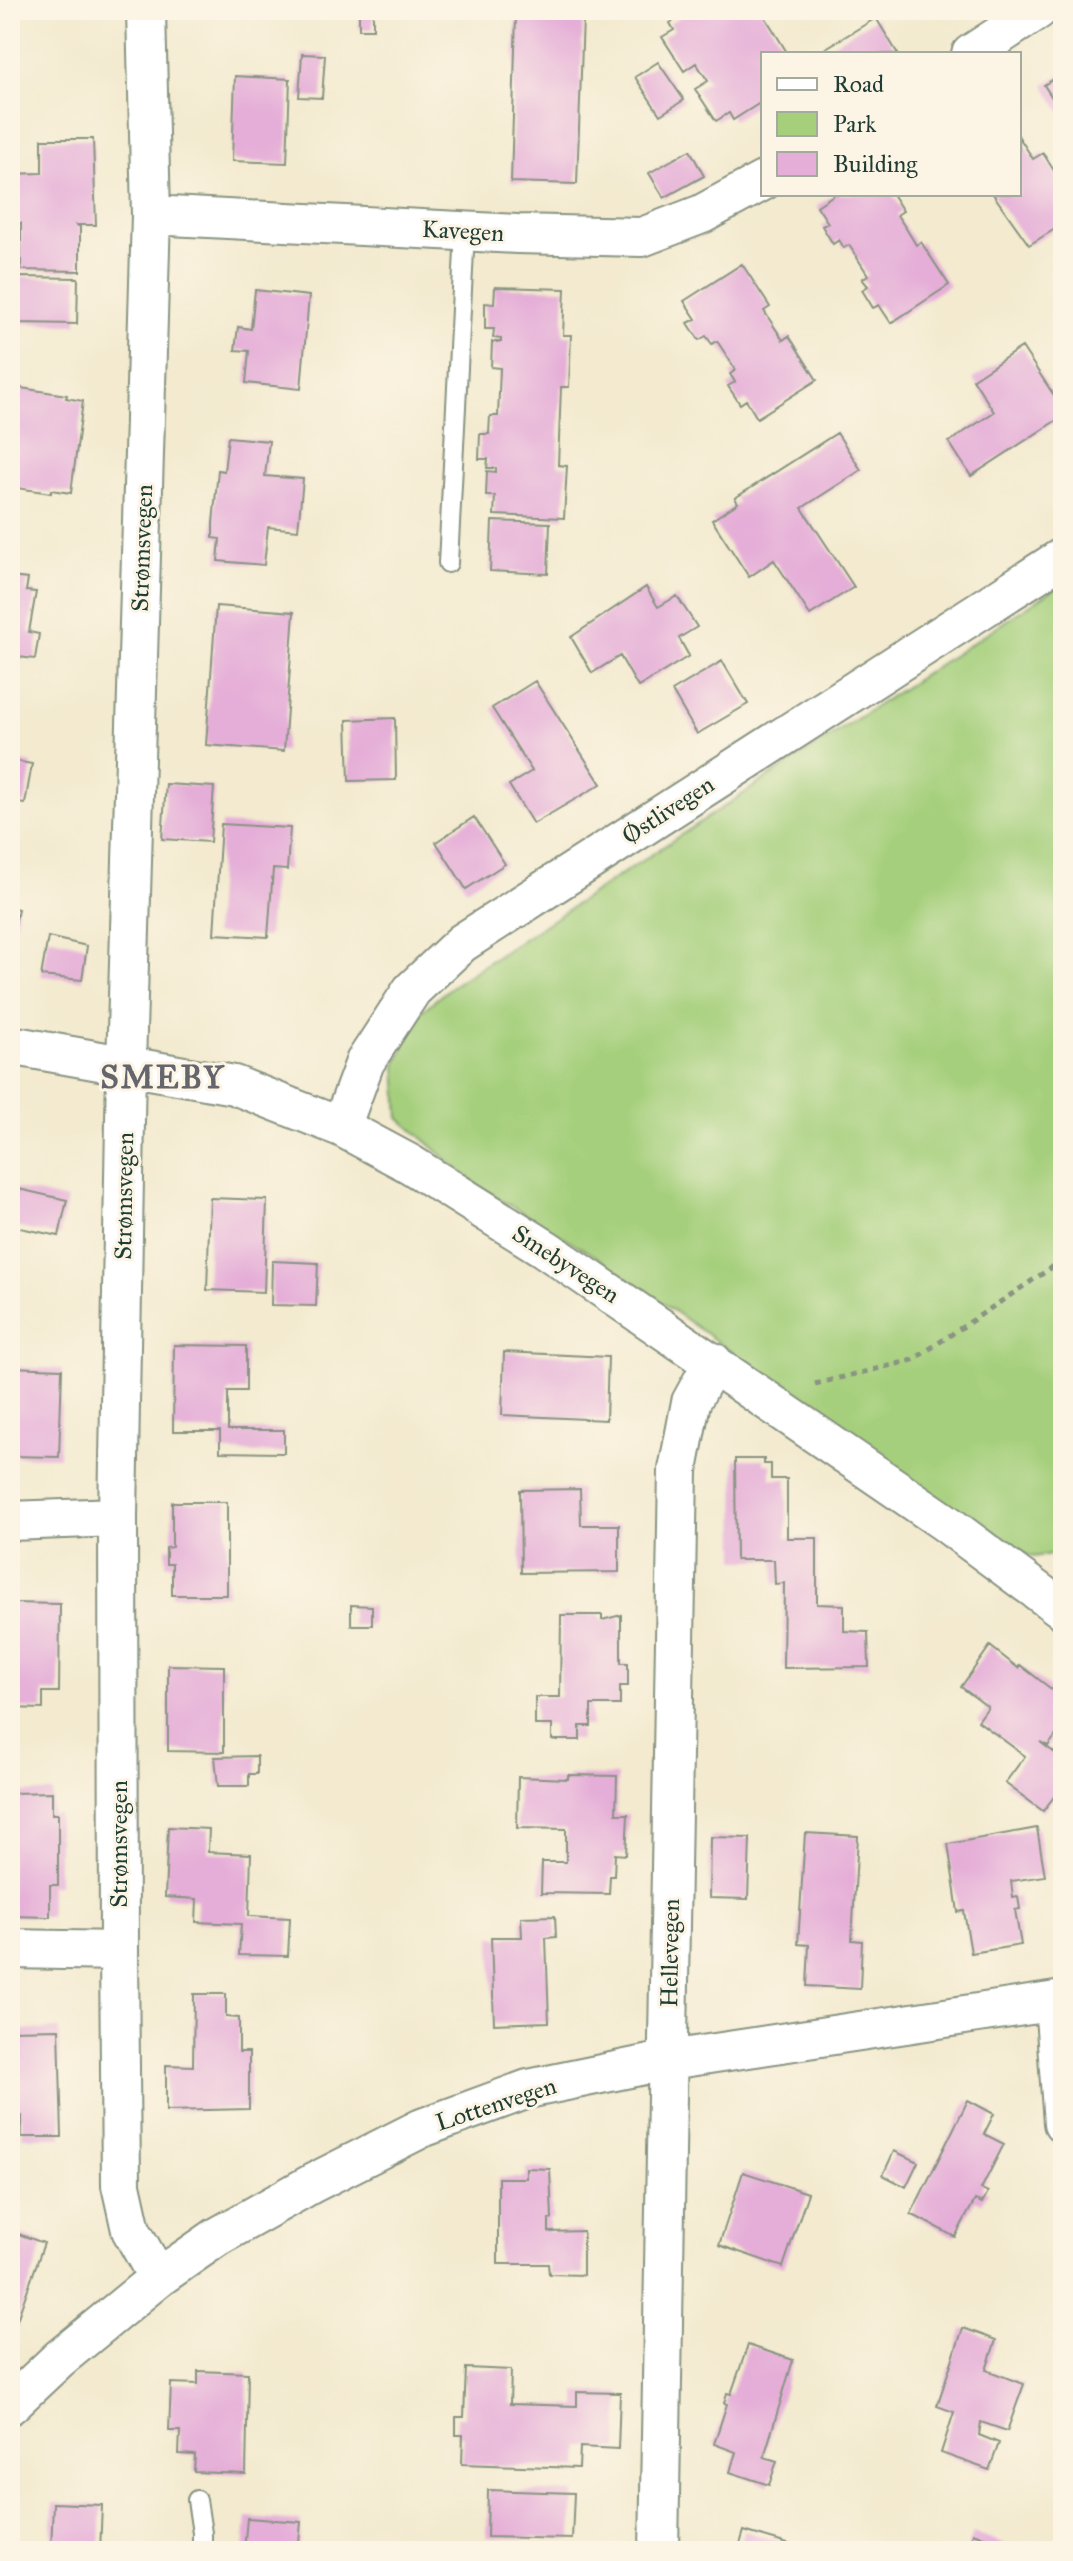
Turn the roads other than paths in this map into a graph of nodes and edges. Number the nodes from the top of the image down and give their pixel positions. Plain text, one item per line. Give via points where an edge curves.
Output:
1 (146, 10) edge
2 (1038, 10) edge
3 (974, 52) edge
4 (761, 182) edge
5 (151, 215) junction
6 (465, 231) junction
7 (1063, 557) edge
8 (448, 563) dead end
9 (10, 1045) edge
10 (126, 1065) junction
11 (341, 1127) junction
12 (713, 1362) junction
13 (118, 1517) junction
14 (10, 1521) edge
15 (1060, 1602) edge
16 (10, 1949) edge
17 (119, 1951) junction
18 (1058, 2001) edge
19 (669, 2060) junction
20 (1063, 2123) edge
21 (158, 2278) junction
22 (10, 2405) edge
23 (197, 2500) dead end
24 (202, 2551) edge
25 (659, 2551) edge

1 - 5 street, Strømsvegen
2 - 3 street
4 - 6 street, Kavegen via 702,214 642,237
5 - 6 street, Kavegen
5 - 10 street, Strømsvegen
6 - 8 lane
7 - 11 street, Østlivegen via 462,943 412,990 365,1062
9 - 10 street, Smebyvegen
10 - 11 street, Smebyvegen via 234,1085
10 - 13 street, Strømsvegen
11 - 12 street, Smebyvegen via 544,1248
12 - 15 street, Smebyvegen
12 - 19 street, Hellevegen via 691,1402 678,1470
13 - 14 street
13 - 17 street, Strømsvegen
16 - 17 street
17 - 21 street, Strømsvegen via 121,2185 131,2230
18 - 19 street, Lottenvegen
18 - 20 street
19 - 21 street, Lottenvegen via 528,2089 422,2128 217,2237
19 - 25 street, Hellevegen
21 - 22 street, Lottenvegen
23 - 24 lane

